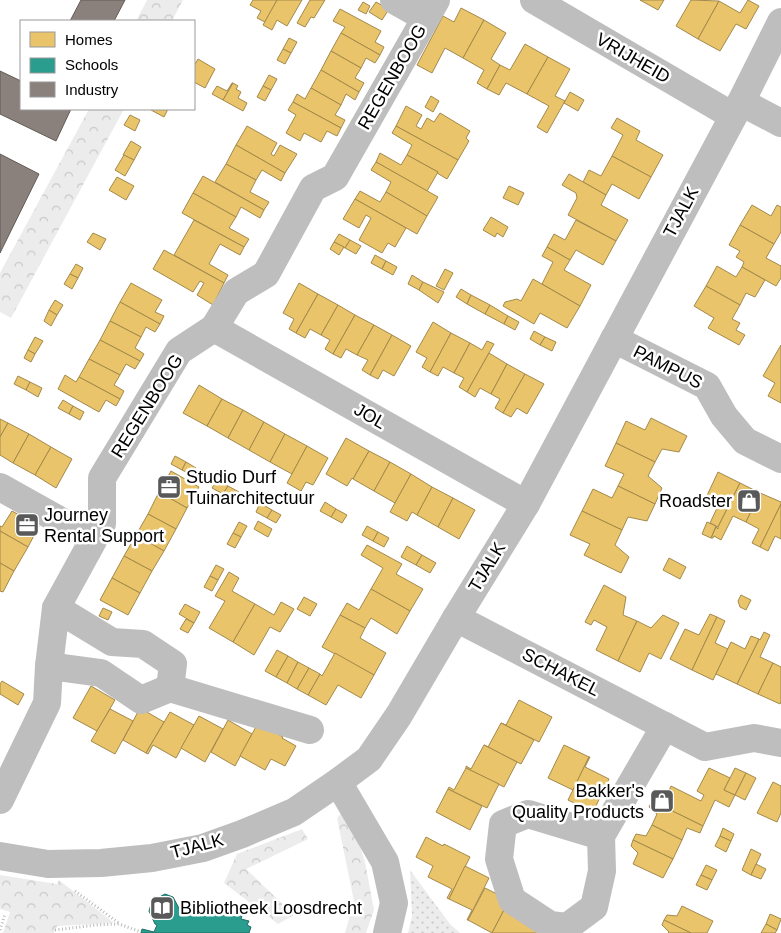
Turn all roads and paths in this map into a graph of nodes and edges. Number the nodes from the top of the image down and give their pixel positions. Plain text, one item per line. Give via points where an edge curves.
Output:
1 (394, 0) edge
2 (534, 0) edge
3 (431, 9) edge
4 (781, 22) edge
5 (737, 109) junction
6 (781, 123) edge
7 (214, 328) junction
8 (614, 339) junction
9 (781, 459) edge
10 (0, 487) edge
11 (526, 504) junction
12 (93, 539) junction
13 (56, 608) junction
14 (456, 618) junction
15 (49, 666) junction
16 (170, 688) junction
17 (665, 726) junction
18 (310, 730) dead end
19 (781, 742) edge
20 (338, 782) junction
21 (0, 800) edge
22 (601, 836) junction
23 (0, 856) edge
24 (74, 890) dead end
25 (5, 914) dead end
26 (121, 925) junction
27 (0, 930) edge
28 (58, 931) edge
29 (141, 932) dead end
30 (387, 933) edge

1 - 3 street
2 - 5 street, VRIJHEID
3 - 7 street, REGENBOOG via 336,177 313,188 266,274 236,292
4 - 5 street, TJALK
5 - 6 street, VRIJHEID
5 - 8 street, TJALK
7 - 11 street, JOL
7 - 12 street, REGENBOOG via 179,351 102,478 102,524
8 - 9 street, PAMPUS via 707,386 724,416 745,440
8 - 11 street, TJALK
10 - 12 street
11 - 14 street, TJALK
12 - 13 street, REGENBOOG
13 - 15 street, REGENBOOG
13 - 16 street via 112,642 143,644 173,664
14 - 17 street, SCHAKEL
14 - 20 street, TJALK via 369,759
15 - 16 street via 101,673 141,700
15 - 21 street, REGENBOOG via 47,703
16 - 18 street
17 - 19 street, SCHAKEL via 705,747 754,738
17 - 22 street
20 - 23 street, TJALK via 294,812 203,848 101,863 48,864
20 - 30 street via 385,862 394,903
22 - 22 street via 602,871 594,907 567,928 550,925 512,900 499,859 503,824 528,814
24 - 26 path
25 - 27 path
26 - 28 path
26 - 29 path

